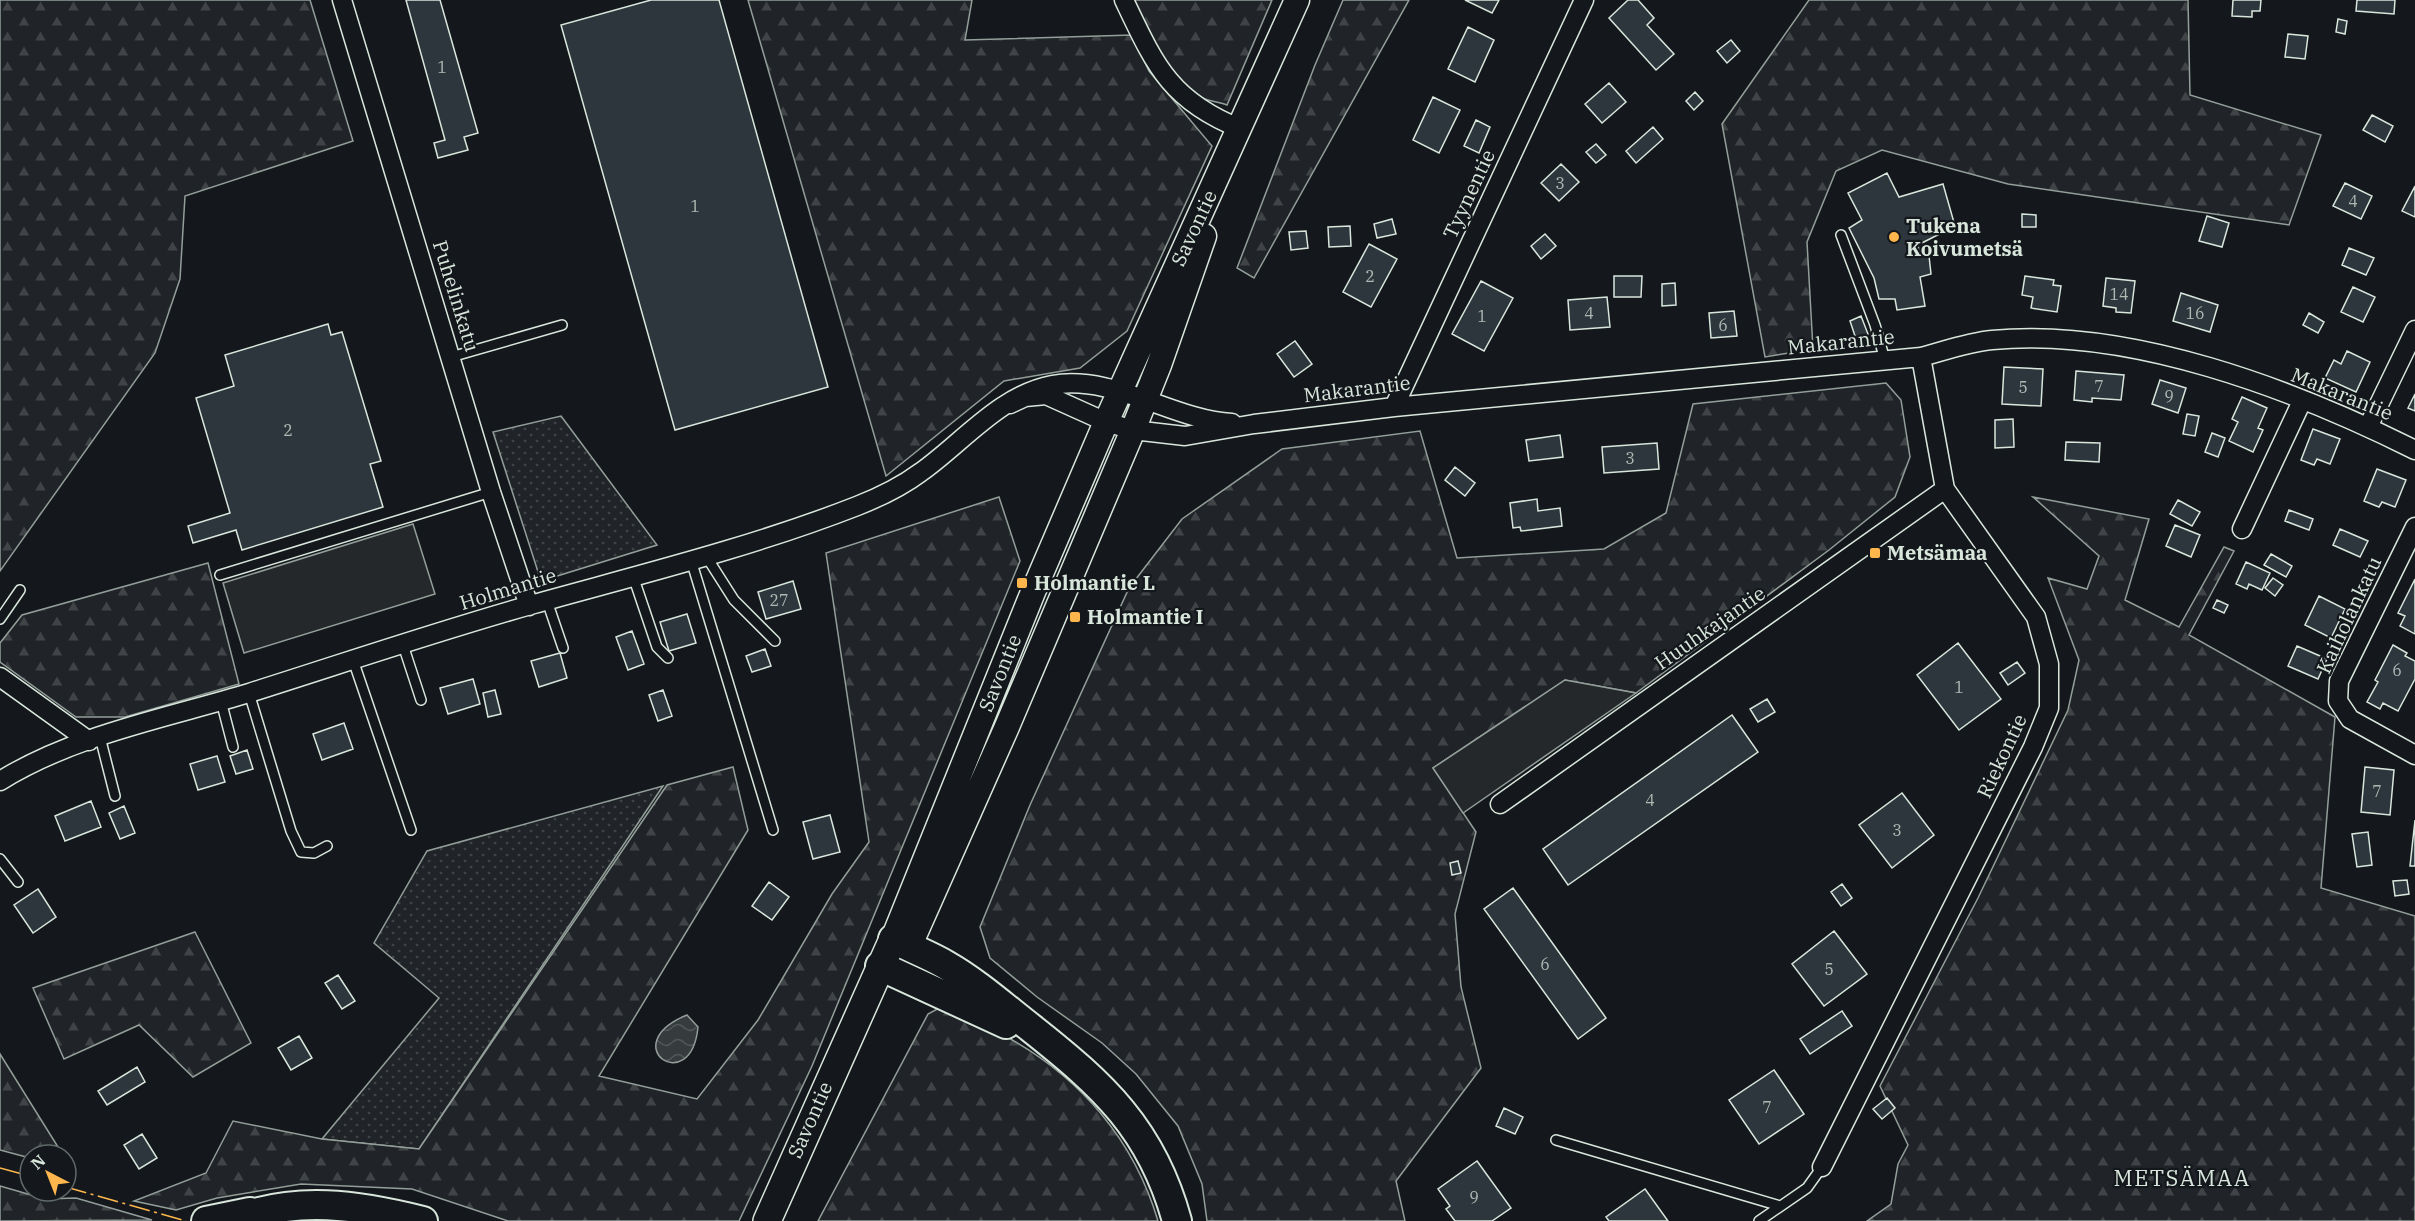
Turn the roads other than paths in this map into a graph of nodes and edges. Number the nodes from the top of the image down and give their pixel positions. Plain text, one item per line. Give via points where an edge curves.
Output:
1 (342, 0) edge
2 (1124, 0) edge
3 (1298, 0) edge
4 (1584, 0) edge
5 (1241, 129) junction
6 (1841, 235) dead end
7 (562, 325) dead end
8 (2415, 330) edge
9 (451, 357) junction
10 (1921, 357) junction
11 (1885, 360) junction
12 (1120, 393) junction
13 (2302, 400) junction
14 (1145, 401) junction
15 (1010, 404) junction
16 (1394, 407) junction
17 (1106, 422) junction
18 (1254, 424) junction
19 (2368, 427) junction
20 (1133, 430) junction
21 (2415, 450) edge
22 (1945, 489) junction
23 (491, 492) junction
24 (2415, 527) edge
25 (2242, 529) dead end
26 (699, 558) junction
27 (219, 575) dead end
28 (633, 576) junction
29 (20, 590) dead end
30 (547, 601) junction
31 (529, 606) junction
32 (0, 618) edge
33 (776, 641) dead end
34 (403, 645) junction
35 (563, 648) dead end
36 (668, 658) dead end
37 (353, 660) junction
38 (0, 677) edge
39 (249, 693) junction
40 (421, 700) dead end
41 (221, 701) junction
42 (94, 739) junction
43 (233, 747) dead end
44 (2415, 755) edge
45 (0, 780) edge
46 (115, 796) dead end
47 (1500, 804) dead end
48 (411, 830) dead end
49 (773, 830) dead end
50 (327, 846) dead end
51 (0, 859) edge
52 (18, 882) dead end
53 (901, 943) junction
54 (889, 969) junction
55 (1055, 1047) junction
56 (1556, 1140) dead end
57 (1822, 1167) joint
58 (1780, 1206) junction
59 (245, 1216) edge
60 (206, 1221) edge
61 (423, 1221) edge
62 (767, 1221) edge
63 (776, 1221) edge
64 (1176, 1221) edge
65 (1759, 1221) edge

1 - 9 street, Puhelinkatu
2 - 5 street via 1150,57 1168,82 1200,110
3 - 5 main road, Savontie
4 - 16 street, Tyynentie
5 - 12 main road, Savontie
5 - 14 main road, Savontie
6 - 11 lane
7 - 9 lane
8 - 19 street
9 - 23 street, Puhelinkatu
10 - 11 street, Makarantie
10 - 13 street, Makarantie via 1991,340 2083,341 2144,350 2216,369
10 - 22 street, Riekontie
11 - 16 street, Makarantie
12 - 14 street, Holmantie
12 - 15 street, Holmantie via 1086,384 1053,385 1026,393
12 - 17 main road, Savontie
13 - 19 street, Makarantie
13 - 25 street
14 - 18 street, Makarantie via 1220,422
14 - 20 main road, Savontie
15 - 17 street, Holmantie via 1025,397 1046,395
15 - 26 street, Holmantie via 923,471 880,497
16 - 18 street, Makarantie
17 - 20 street, Makarantie
17 - 53 main road, Savontie via 1033,592
18 - 20 street, Makarantie via 1185,436
19 - 21 street, Makarantie
20 - 53 main road, Savontie via 1006,729
22 - 47 street, Huuhkajantie
22 - 57 street, Riekontie via 2036,617 2049,664 2049,708
23 - 27 lane
23 - 31 street, Puhelinkatu
24 - 44 street, Kaiholankatu via 2339,681 2338,701 2350,719
26 - 28 street, Holmantie
26 - 33 lane
26 - 49 lane
28 - 30 street, Holmantie
28 - 36 lane via 657,647
29 - 32 lane
30 - 31 street, Holmantie
30 - 35 lane
31 - 34 street, Holmantie
34 - 37 street, Holmantie
34 - 40 lane
37 - 39 street, Holmantie
37 - 48 lane
38 - 42 street
39 - 41 street, Holmantie
39 - 50 lane via 301,852 314,853
41 - 42 street, Holmantie
41 - 43 lane
42 - 45 street, Holmantie
42 - 46 lane
51 - 52 lane
53 - 54 main road, Savontie
53 - 55 highway via 947,965
54 - 55 highway
54 - 62 main road, Savontie
54 - 63 main road, Savontie via 825,1128
55 - 64 highway via 1089,1075 1142,1137 1159,1167
56 - 58 lane
57 - 58 lane via 1807,1188
58 - 65 lane
59 - 60 highway
59 - 61 highway via 327,1204

